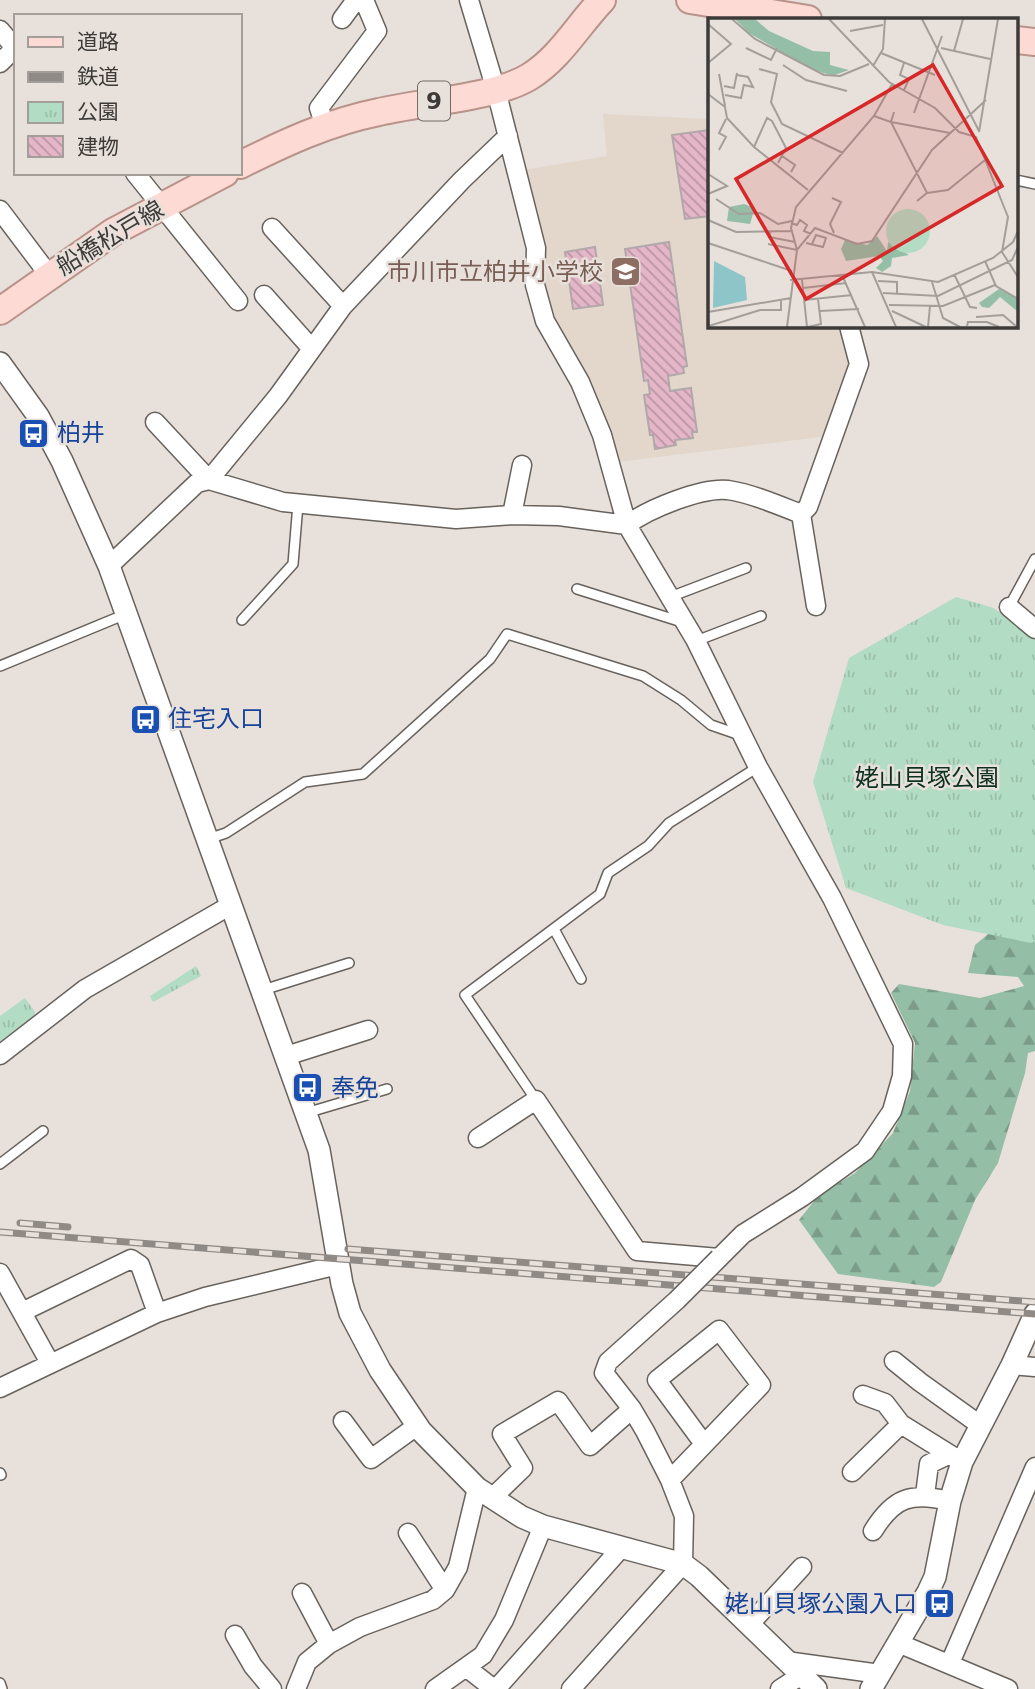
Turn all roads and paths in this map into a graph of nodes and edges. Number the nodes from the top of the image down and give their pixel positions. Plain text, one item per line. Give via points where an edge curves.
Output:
1 (356, 0) edge
2 (364, 0) edge
3 (469, 0) edge
4 (602, 0) edge
5 (690, 0) edge
6 (800, 18) edge
7 (342, 19) dead end
8 (0, 30) edge
9 (14, 47) edge
10 (14, 49) edge
11 (0, 63) edge
12 (496, 90) junction
13 (325, 126) junction
14 (508, 136) junction
15 (242, 165) edge
16 (137, 175) edge
17 (221, 175) edge
18 (160, 206) junction
19 (0, 210) edge
20 (272, 228) dead end
21 (49, 275) junction
22 (264, 295) dead end
23 (238, 301) dead end
24 (343, 306) junction
25 (0, 311) edge
26 (849, 327) edge
27 (312, 349) junction
28 (0, 363) edge
29 (155, 422) dead end
30 (522, 465) dead end
31 (209, 480) junction
32 (298, 504) junction
33 (801, 514) junction
34 (512, 515) junction
35 (627, 525) junction
36 (1035, 559) edge
37 (109, 566) junction
38 (746, 568) dead end
39 (577, 589) dead end
40 (670, 597) junction
41 (816, 606) dead end
42 (1009, 607) joint
43 (126, 614) junction
44 (761, 616) dead end
45 (242, 620) dead end
46 (685, 623) junction
47 (1035, 629) edge
48 (696, 641) junction
49 (0, 666) edge
50 (743, 737) junction
51 (758, 767) junction
52 (207, 839) junction
53 (231, 905) junction
54 (554, 929) junction
55 (349, 963) dead end
56 (581, 979) dead end
57 (261, 991) junction
58 (368, 1030) dead end
59 (0, 1055) edge
60 (286, 1056) junction
61 (387, 1089) dead end
62 (536, 1100) junction
63 (306, 1113) junction
64 (43, 1131) dead end
65 (478, 1139) dead end
66 (0, 1164) edge
67 (719, 1258) junction
68 (338, 1265) junction
69 (1, 1277) edge
70 (22, 1312) junction
71 (158, 1313) junction
72 (1035, 1314) edge
73 (894, 1361) dead end
74 (50, 1363) junction
75 (1012, 1365) junction
76 (1035, 1367) edge
77 (0, 1388) edge
78 (863, 1395) dead end
79 (632, 1409) junction
80 (342, 1421) dead end
81 (901, 1424) junction
82 (418, 1425) junction
83 (980, 1425) junction
84 (704, 1444) junction
85 (955, 1458) junction
86 (1035, 1466) edge
87 (852, 1472) dead end
88 (670, 1480) junction
89 (484, 1493) junction
90 (925, 1495) junction
91 (950, 1501) junction
92 (543, 1526) junction
93 (873, 1531) dead end
94 (408, 1533) dead end
95 (622, 1547) junction
96 (683, 1564) junction
97 (802, 1567) dead end
98 (445, 1590) junction
99 (302, 1593) dead end
100 (749, 1625) junction
101 (235, 1635) dead end
102 (898, 1643) junction
103 (329, 1644) junction
104 (950, 1663) junction
105 (467, 1668) junction
106 (800, 1675) edge
107 (876, 1682) edge
108 (0, 1683) edge
109 (2, 1689) edge
110 (272, 1689) edge
111 (296, 1689) edge
112 (435, 1689) edge
113 (495, 1689) edge
114 (571, 1689) edge
115 (780, 1689) edge
116 (1008, 1689) edge

1 - 7 street
2 - 13 street via 377,31 318,108
3 - 12 street
4 - 12 main road, 9 via 546,65
5 - 6 main road
8 - 9 street
10 - 11 street
12 - 13 main road, 9 via 379,111
12 - 14 street
13 - 15 main road, 9
14 - 24 street
14 - 35 street via 536,248 535,285 545,321 580,382 602,435
16 - 18 street
17 - 18 main road, 船橋松戸線
18 - 21 main road, 船橋松戸線
18 - 23 street
19 - 21 street
20 - 24 street
21 - 25 main road, 船橋松戸線
22 - 27 street
24 - 27 street
26 - 33 street via 859,364 808,507
27 - 31 street
28 - 37 street via 38,416
29 - 31 street
30 - 34 street
31 - 32 street
31 - 37 street via 197,483
32 - 34 street via 456,519
32 - 45 lane via 293,565
33 - 35 street via 726,490 690,495
33 - 41 street
34 - 35 street
35 - 40 street
36 - 42 lane
37 - 43 street
38 - 40 lane
39 - 46 lane
40 - 46 street
42 - 47 street
43 - 49 lane
43 - 52 street
44 - 48 lane
46 - 48 street
48 - 50 street
50 - 51 street
50 - 52 lane via 711,726 643,676 507,634 490,659 363,774 306,782 226,833
51 - 54 lane via 669,823 648,846 608,873 600,894
51 - 67 street via 832,898 903,1044 902,1076 892,1111 866,1151 743,1234
52 - 53 street
53 - 57 street
53 - 59 street via 85,989
54 - 56 lane
54 - 62 lane via 465,995
55 - 57 lane
57 - 60 street
58 - 60 street
60 - 63 street
61 - 63 lane
62 - 65 street
62 - 67 street via 637,1251
63 - 68 street via 319,1150
64 - 66 lane
67 - 79 street, bridge via 608,1362 604,1373
68 - 71 street
68 - 82 street via 349,1313 380,1370
69 - 70 street
70 - 71 street via 131,1259 140,1265
70 - 74 street
71 - 74 street
72 - 75 street
73 - 83 street
74 - 77 street
75 - 76 street
75 - 83 street
78 - 81 street via 885,1403
79 - 88 street
79 - 89 street via 590,1446 558,1401 502,1434 523,1468
80 - 82 street via 371,1459
81 - 85 street
81 - 87 street
82 - 89 street
83 - 85 street
84 - 84 street via 761,1385 719,1330 657,1380
84 - 88 street
85 - 90 street via 929,1464
85 - 91 street
86 - 104 street
88 - 96 street via 684,1516
89 - 92 street
89 - 98 street
90 - 91 street
90 - 93 street via 898,1502
91 - 102 street via 935,1577
92 - 95 street
92 - 105 street via 504,1620 484,1655
94 - 98 street
95 - 96 street
95 - 113 street
96 - 100 street
96 - 114 street
97 - 100 street
98 - 103 street via 433,1600 360,1627
99 - 103 street
100 - 106 street
101 - 110 street
102 - 104 street
102 - 107 street
103 - 111 street via 307,1662
104 - 116 street
105 - 112 street
105 - 113 street
106 - 107 street
106 - 115 street
108 - 109 lane

